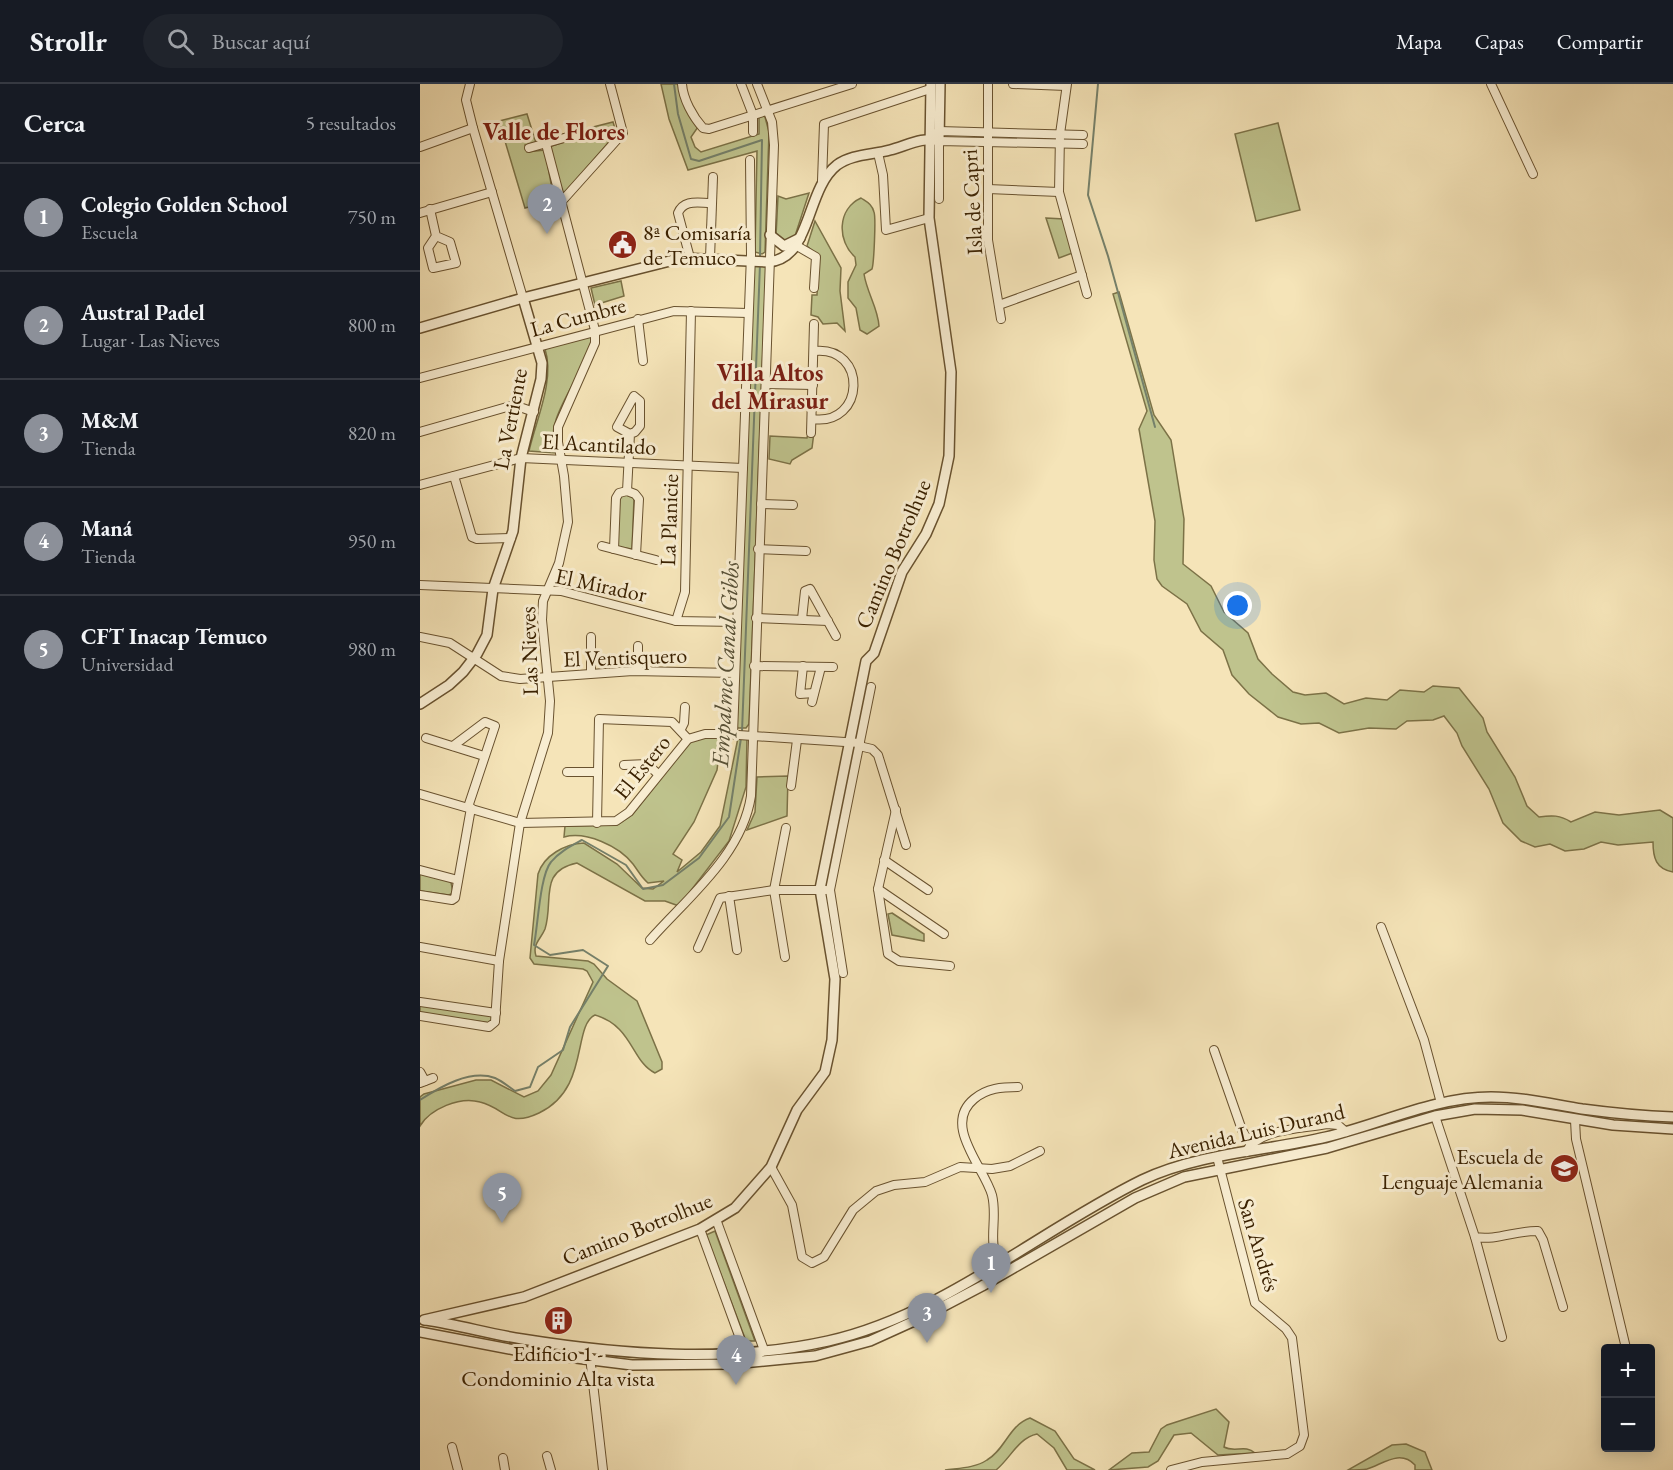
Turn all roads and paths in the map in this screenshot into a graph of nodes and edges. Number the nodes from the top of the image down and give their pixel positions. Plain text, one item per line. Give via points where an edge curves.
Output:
1 (470, 84) edge
2 (610, 84) edge
3 (682, 84) edge
4 (741, 84) edge
5 (757, 84) edge
6 (852, 84) edge
7 (988, 84) edge
8 (1013, 84) edge
9 (1491, 84) edge
10 (1066, 85) edge
11 (934, 86) edge
12 (767, 110) junction
13 (753, 115) junction
14 (473, 128) junction
15 (753, 132) dead end
16 (987, 132) junction
17 (578, 134) dead end
18 (1060, 134) junction
19 (1083, 135) dead end
20 (936, 137) junction
21 (987, 143) junction
22 (546, 144) junction
23 (1059, 144) junction
24 (1083, 144) dead end
25 (420, 147) edge
26 (530, 148) dead end
27 (878, 153) junction
28 (750, 160) dead end
29 (1533, 174) dead end
30 (713, 177) dead end
31 (822, 181) junction
32 (988, 189) junction
33 (492, 192) junction
34 (1059, 192) junction
35 (939, 199) dead end
36 (562, 201) junction
37 (711, 203) junction
38 (430, 210) junction
39 (420, 213) edge
40 (929, 218) junction
41 (770, 235) junction
42 (436, 236) junction
43 (799, 242) junction
44 (690, 258) junction
45 (710, 258) junction
46 (752, 261) junction
47 (766, 262) junction
48 (1082, 275) junction
49 (584, 283) junction
50 (814, 288) dead end
51 (1088, 294) dead end
52 (523, 298) junction
53 (999, 305) junction
54 (692, 311) junction
55 (748, 313) junction
56 (1001, 318) dead end
57 (638, 319) junction
58 (814, 324) dead end
59 (420, 328) edge
60 (596, 330) junction
61 (537, 346) junction
62 (814, 351) junction
63 (644, 361) dead end
64 (420, 378) edge
65 (766, 384) junction
66 (813, 385) junction
67 (534, 412) junction
68 (812, 418) junction
69 (420, 432) edge
70 (811, 433) dead end
71 (630, 434) junction
72 (521, 458) junction
73 (561, 460) junction
74 (628, 464) junction
75 (689, 466) junction
76 (743, 468) junction
77 (454, 476) junction
78 (420, 485) edge
79 (627, 491) junction
80 (761, 504) junction
81 (793, 505) dead end
82 (511, 538) junction
83 (602, 546) dead end
84 (614, 549) junction
85 (758, 549) junction
86 (806, 551) dead end
87 (636, 555) junction
88 (656, 560) dead end
89 (420, 585) edge
90 (493, 589) junction
91 (546, 590) junction
92 (756, 618) junction
93 (802, 620) junction
94 (676, 621) junction
95 (828, 621) junction
96 (737, 622) junction
97 (836, 636) dead end
98 (420, 637) edge
99 (591, 637) dead end
100 (639, 646) dead end
101 (473, 660) junction
102 (754, 666) junction
103 (803, 666) junction
104 (821, 667) junction
105 (833, 667) dead end
106 (638, 671) junction
107 (591, 673) junction
108 (734, 673) junction
109 (547, 678) junction
110 (871, 687) dead end
111 (790, 694) dead end
112 (800, 694) junction
113 (420, 704) edge
114 (685, 707) dead end
115 (681, 729) junction
116 (735, 734) junction
117 (750, 736) junction
118 (426, 738) dead end
119 (688, 739) junction
120 (797, 740) junction
121 (850, 742) junction
122 (453, 746) junction
123 (859, 747) junction
124 (484, 756) junction
125 (624, 765) dead end
126 (567, 772) dead end
127 (598, 772) junction
128 (658, 774) junction
129 (791, 786) dead end
130 (420, 794) edge
131 (470, 807) junction
132 (896, 810) junction
133 (520, 823) junction
134 (597, 823) junction
135 (786, 828) dead end
136 (906, 845) dead end
137 (884, 860) junction
138 (420, 870) edge
139 (458, 880) junction
140 (878, 889) junction
141 (774, 890) junction
142 (825, 890) junction
143 (928, 890) dead end
144 (420, 894) edge
145 (729, 896) junction
146 (1381, 927) dead end
147 (944, 934) dead end
148 (650, 940) dead end
149 (420, 947) edge
150 (698, 948) dead end
151 (737, 950) dead end
152 (785, 957) dead end
153 (499, 961) junction
154 (950, 966) dead end
155 (843, 973) dead end
156 (420, 1002) edge
157 (496, 1013) junction
158 (420, 1016) edge
159 (1214, 1050) dead end
160 (420, 1072) edge
161 (426, 1081) edge
162 (1018, 1087) dead end
163 (1441, 1103) junction
164 (1436, 1116) junction
165 (1673, 1117) edge
166 (1575, 1120) junction
167 (1673, 1129) edge
168 (1346, 1132) junction
169 (1337, 1146) junction
170 (1248, 1149) junction
171 (1040, 1151) dead end
172 (1217, 1157) junction
173 (1258, 1162) junction
174 (771, 1167) junction
175 (978, 1167) junction
176 (1219, 1169) junction
177 (717, 1221) junction
178 (700, 1229) junction
179 (1475, 1237) junction
180 (999, 1263) junction
181 (1563, 1307) dead end
182 (422, 1320) edge
183 (420, 1332) edge
184 (1502, 1337) dead end
185 (1625, 1344) edge
186 (590, 1349) junction
187 (764, 1350) junction
188 (745, 1351) junction
189 (589, 1361) junction
190 (749, 1363) junction
191 (452, 1447) dead end
192 (547, 1456) dead end
193 (502, 1458) dead end
194 (458, 1470) edge
195 (506, 1470) edge
196 (551, 1470) edge
197 (603, 1470) edge
198 (1171, 1470) edge

1 - 14 street, La Vertiente via 466,100
2 - 36 street via 623,133
3 - 13 street via 703,128
4 - 13 street
5 - 12 street
6 - 12 street
7 - 16 street, Isla de Capri
8 - 10 street
9 - 29 street
10 - 18 street
11 - 20 street, Camino Botrolhue
11 - 31 street via 824,124
12 - 13 street
12 - 41 street via 774,145
13 - 15 street
14 - 25 street
14 - 33 street, La Vertiente
16 - 18 street
16 - 20 street
16 - 21 street, Isla de Capri
17 - 22 street
18 - 19 street
18 - 23 street
20 - 21 street
20 - 27 street
20 - 35 street, Camino Botrolhue
20 - 40 street, Camino Botrolhue
21 - 23 street
21 - 32 street, Isla de Capri
22 - 26 street
22 - 36 street, Las Nieves
23 - 24 street
23 - 34 street
27 - 31 street via 846,160
27 - 40 street via 884,175 886,230
28 - 46 street
30 - 37 street
31 - 43 street
32 - 34 street
32 - 53 street, Isla de Capri via 988,240
33 - 38 street
33 - 52 street, La Vertiente
34 - 48 street
36 - 49 street, Las Nieves
37 - 44 street via 688,203 680,209
37 - 45 street
38 - 39 street
38 - 42 street
40 - 121 street, Camino Botrolhue via 951,372 947,473 939,504 902,572 874,653 866,661
41 - 43 street via 783,246
41 - 47 street
42 - 42 street via 428,248 433,268 456,263 450,242
43 - 47 street via 785,258
43 - 50 street via 816,256
44 - 45 street
44 - 49 street
45 - 46 street
46 - 47 street
46 - 55 street
47 - 65 street
48 - 51 street
48 - 53 street
49 - 52 street
49 - 60 street, Las Nieves
52 - 59 street
52 - 61 street, La Vertiente
53 - 56 street, Isla de Capri
54 - 55 street, La Cumbre
54 - 57 street, La Cumbre
54 - 75 street, La Planicie
55 - 76 street
57 - 60 street, La Cumbre
57 - 63 street
58 - 62 street
60 - 61 street, La Cumbre
60 - 73 street, Las Nieves via 596,343 558,427
61 - 64 street, La Cumbre
61 - 67 street, La Vertiente via 542,379
62 - 66 street
62 - 68 street via 830,352 844,360 854,385 850,401 839,414
65 - 66 street
65 - 80 street
66 - 68 street
67 - 69 street via 514,405
67 - 72 street, La Vertiente
68 - 70 street
71 - 71 street via 640,426 640,401 634,396 617,427
71 - 74 street
72 - 73 street, El Acantilado
72 - 77 street, El Acantilado
72 - 82 street, La Vertiente
73 - 74 street, El Acantilado
73 - 91 street, Las Nieves via 567,537
74 - 75 street, El Acantilado
74 - 79 street
75 - 76 street, El Acantilado
75 - 94 street, La Planicie via 685,592
76 - 96 street
77 - 78 street, El Acantilado
77 - 82 street via 472,537
79 - 84 street via 616,498
79 - 87 street via 639,499
80 - 81 street
80 - 85 street
82 - 90 street, La Vertiente
83 - 84 street
84 - 87 street
85 - 86 street
85 - 92 street
87 - 88 street
89 - 90 street, El Mirador
90 - 91 street, El Mirador
90 - 101 street, La Vertiente via 487,635
91 - 94 street, El Mirador
91 - 109 street, Las Nieves via 542,620
92 - 93 street
92 - 102 street
93 - 95 street
93 - 95 street via 805,591 810,589
94 - 96 street, El Mirador
95 - 97 street
96 - 108 street
98 - 101 street, El Ventisquero via 450,643
99 - 107 street
100 - 106 street
101 - 109 street, El Ventisquero via 501,676
101 - 113 street, La Vertiente via 450,685
102 - 103 street
102 - 117 street
103 - 104 street
103 - 112 street
104 - 105 street
104 - 112 street via 813,698
106 - 107 street, El Ventisquero
106 - 108 street, El Ventisquero
107 - 109 street, El Ventisquero
108 - 116 street
109 - 133 street, Las Nieves via 548,733
110 - 123 street, Camino Botrolhue
111 - 112 street
114 - 115 street
115 - 119 street
115 - 127 street via 672,722 599,720
116 - 117 street, El Estero
116 - 119 street, El Estero via 705,734
117 - 120 street, El Estero
117 - 148 street via 751,796 741,832 724,858
118 - 122 street
119 - 128 street, El Estero
120 - 121 street, El Estero
120 - 129 street
121 - 123 street, El Estero
121 - 142 street, Camino Botrolhue
122 - 124 street
122 - 124 street via 484,722 495,726
123 - 132 street, El Estero via 875,752
123 - 142 street, Camino Botrolhue
124 - 131 street
125 - 128 street via 647,764
126 - 127 street
127 - 134 street
128 - 134 street, El Estero via 623,818
130 - 131 street, El Estero
131 - 133 street, El Estero
131 - 139 street
132 - 136 street
132 - 137 street
133 - 134 street, El Estero
133 - 153 street, Las Nieves
135 - 141 street
137 - 140 street
137 - 143 street
138 - 139 street
139 - 144 street via 454,899
140 - 147 street
140 - 154 street via 891,957
141 - 142 street
141 - 145 street
141 - 152 street
142 - 155 street, Camino Botrolhue
142 - 174 street, Camino Botrolhue via 835,979 832,1040 825,1072 797,1110
145 - 150 street via 718,900
145 - 151 street
146 - 163 street via 1424,1040
149 - 153 street
153 - 157 street, Las Nieves
156 - 157 street
157 - 158 street, Las Nieves via 493,1025
159 - 170 street
160 - 161 street
162 - 175 street via 990,1090 965,1109 963,1128
163 - 165 street, Avenida Luis Durand via 1506,1097 1601,1112
163 - 168 street, Avenida Luis Durand
164 - 166 street, Avenida Luis Durand via 1474,1109 1506,1109
164 - 169 street, Avenida Luis Durand
164 - 179 street
166 - 167 street, Avenida Luis Durand
166 - 185 street via 1576,1139
168 - 169 street
168 - 170 street, Avenida Luis Durand
169 - 173 street, Avenida Luis Durand
170 - 172 street, Avenida Luis Durand
170 - 173 street via 1250,1160
171 - 175 street via 1010,1166
172 - 176 street, San Andrés
172 - 180 street, Avenida Luis Durand via 1139,1182
173 - 176 street, Avenida Luis Durand
174 - 175 street via 792,1205 802,1257 812,1263 824,1257 853,1210 876,1191 926,1182 960,1167
174 - 177 street, Camino Botrolhue via 751,1192
175 - 180 street via 993,1201 991,1244
176 - 190 street, Avenida Luis Durand via 1144,1192 982,1286 883,1336 815,1356
176 - 198 street, San Andrés via 1255,1303 1292,1338 1304,1435 1300,1446 1287,1454 1202,1462
177 - 178 street, Camino Botrolhue
177 - 187 street
178 - 182 street, Camino Botrolhue via 524,1297
178 - 188 street
179 - 181 street via 1538,1231
179 - 184 street
180 - 187 street, Avenida Luis Durand via 866,1330 813,1344
182 - 186 street, Avenida Luis Durand
183 - 189 street, Avenida Luis Durand
186 - 188 street, Avenida Luis Durand via 652,1353
186 - 189 street
187 - 188 street, Avenida Luis Durand
187 - 190 street
188 - 190 street
189 - 190 street, Avenida Luis Durand via 652,1365
189 - 197 street
191 - 194 street
192 - 196 street
193 - 195 street

